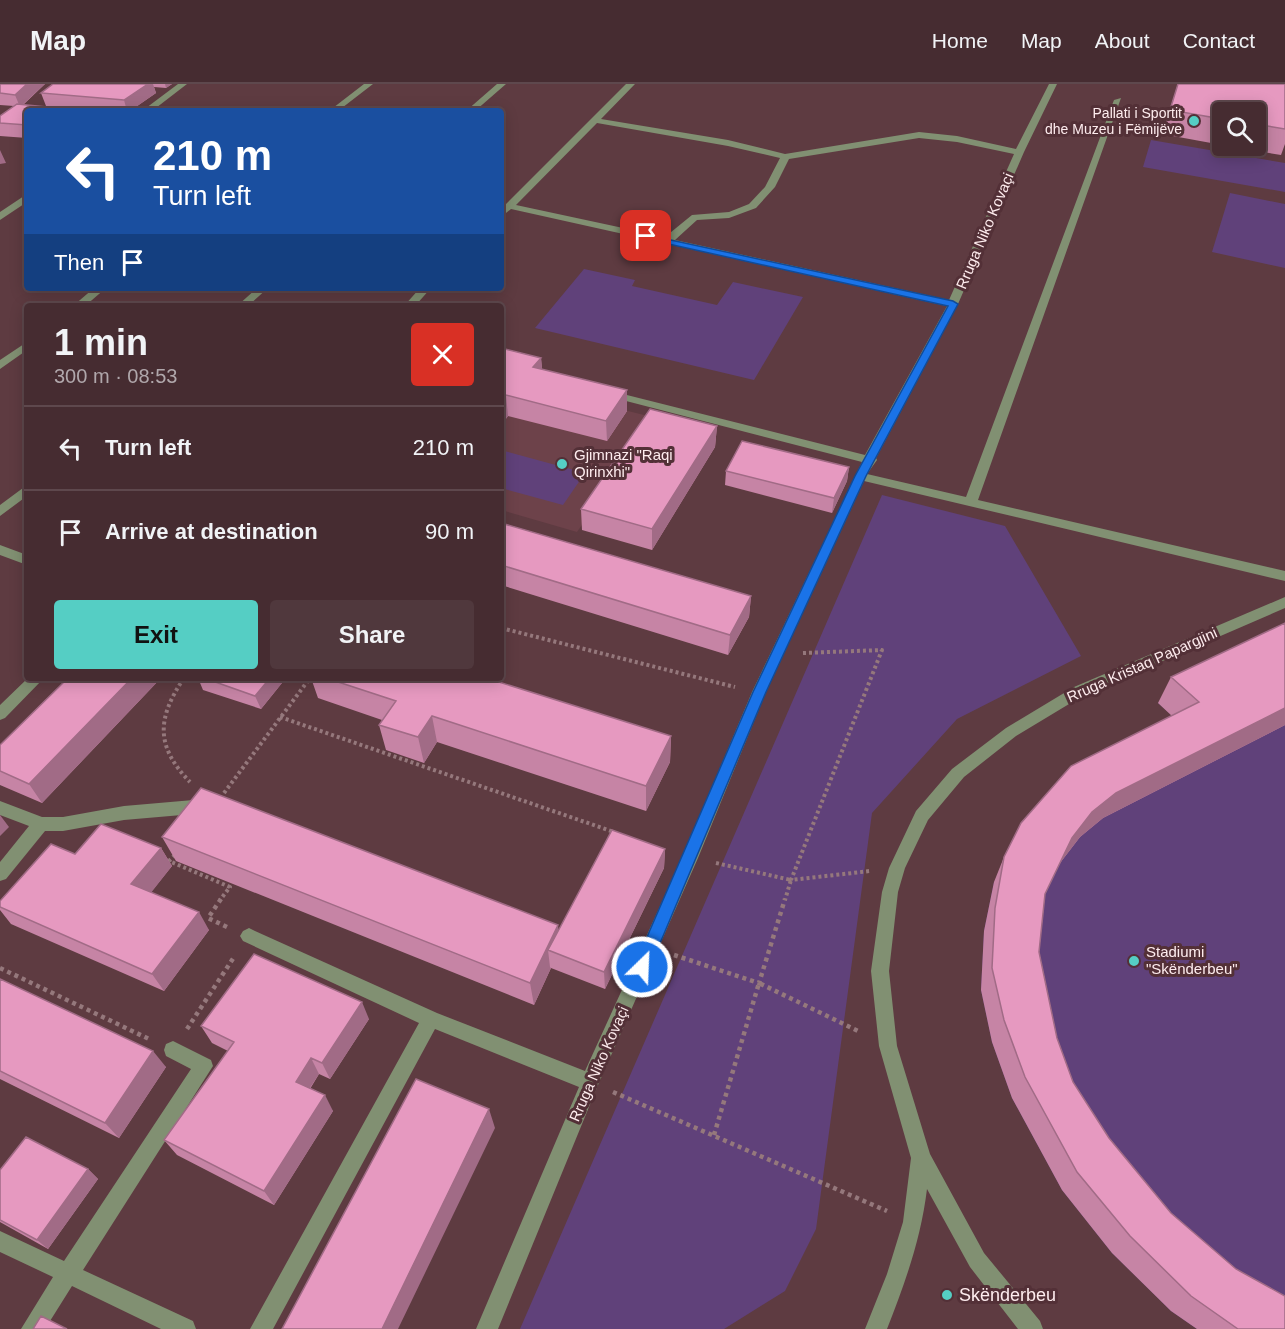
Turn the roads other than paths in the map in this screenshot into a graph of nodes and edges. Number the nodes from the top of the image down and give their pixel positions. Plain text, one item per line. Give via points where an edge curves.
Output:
1 (183, 84) edge
2 (369, 84) edge
3 (502, 84) edge
4 (632, 84) edge
5 (1053, 84) edge
6 (1118, 100) dead end
7 (150, 108) edge
8 (337, 108) edge
9 (474, 108) edge
10 (594, 120) junction
11 (1019, 152) junction
12 (785, 157) junction
13 (24, 199) edge
14 (505, 210) edge
15 (0, 217) edge
16 (667, 241) junction
17 (97, 291) edge
18 (260, 291) edge
19 (423, 291) edge
20 (82, 303) edge
21 (246, 303) edge
22 (412, 303) edge
23 (953, 304) junction
24 (24, 347) edge
25 (0, 366) edge
26 (599, 390) edge
27 (871, 460) junction
28 (860, 476) junction
29 (24, 492) edge
30 (971, 502) junction
31 (0, 512) edge
32 (0, 550) edge
33 (24, 559) edge
34 (1285, 576) edge
35 (1285, 602) edge
36 (34, 681) edge
37 (0, 714) edge
38 (221, 807) edge
39 (0, 808) edge
40 (41, 825) junction
41 (0, 874) edge
42 (249, 936) road end
43 (431, 1019) junction
44 (173, 1050) road end
45 (590, 1082) junction
46 (921, 1158) junction
47 (0, 1241) edge
48 (69, 1274) junction
49 (32, 1329) edge
50 (185, 1329) edge
51 (261, 1329) edge
52 (487, 1329) edge
53 (876, 1329) edge
54 (1032, 1329) edge

1 - 7 street
2 - 8 street
3 - 9 street
4 - 10 street
5 - 11 street, Rruga Niko Kovaçi
6 - 30 street
10 - 12 street via 728,142
10 - 14 street
11 - 12 street via 919,135
11 - 23 street, Rruga Niko Kovaçi
12 - 16 street via 768,193 746,212 722,218 695,217
13 - 15 street
14 - 16 street
16 - 23 street
17 - 20 street
18 - 21 street
19 - 22 street
23 - 27 street, Rruga Niko Kovaçi
24 - 25 street
26 - 27 street
27 - 28 street, Rruga Niko Kovaçi
28 - 30 street
28 - 45 street, Rruga Niko Kovaçi via 759,692
29 - 31 street
30 - 34 street
32 - 33 street
35 - 46 street, Rruga Kristaq Papargjini via 1079,692 1011,732 958,773 922,816 897,868 880,970 888,1046
36 - 37 street
38 - 40 street via 124,813
39 - 40 street
40 - 41 street
42 - 43 street
43 - 45 street
43 - 51 street
44 - 48 street via 204,1066
45 - 52 street, Rruga Niko Kovaçi
46 - 53 street, Rruga Kristaq Papargjini via 913,1222
46 - 54 street, Rruga Kristaq Papargjini via 977,1260
47 - 48 street
48 - 49 street
48 - 50 street

